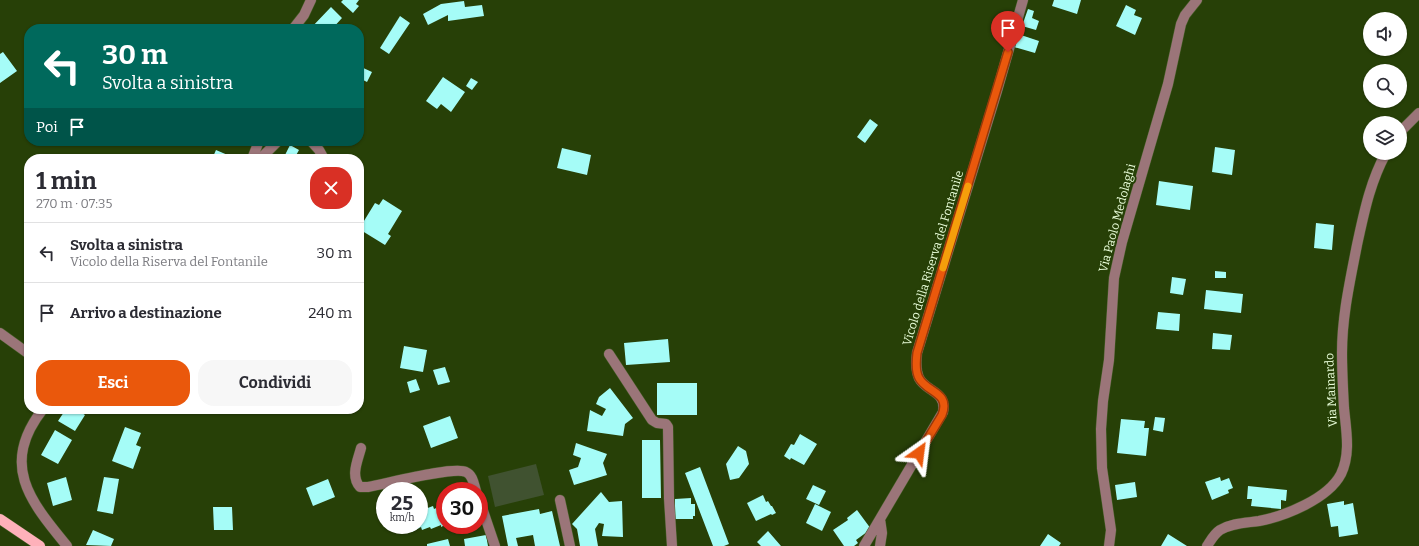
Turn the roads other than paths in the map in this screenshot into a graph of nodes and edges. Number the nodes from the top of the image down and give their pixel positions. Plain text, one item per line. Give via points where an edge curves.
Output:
1 (311, 0) edge
2 (1023, 0) edge
3 (1197, 0) edge
4 (298, 24) edge
5 (1419, 113) edge
6 (1407, 125) edge
7 (273, 146) edge
8 (316, 146) edge
9 (265, 154) edge
10 (322, 154) edge
11 (1383, 160) edge
12 (0, 333) edge
13 (24, 350) edge
14 (610, 354) dead end
15 (39, 414) edge
16 (361, 448) dead end
17 (472, 482) edge
18 (560, 500) dead end
19 (0, 519) edge
20 (880, 519) junction
21 (488, 525) edge
22 (40, 546) edge
23 (67, 546) edge
24 (495, 546) edge
25 (570, 546) edge
26 (672, 546) edge
27 (864, 546) edge
28 (880, 546) edge
29 (1109, 546) edge
30 (1207, 546) edge

1 - 4 street
2 - 20 street, Vicolo della Riserva del Fontanile via 917,353 920,379 940,396 943,401 943,412
3 - 29 street, Via Paolo Medolaghi via 1181,24 1168,84 1114,278 1109,360 1101,429 1102,468 1111,530
5 - 6 street
7 - 9 street
8 - 10 street
11 - 30 street, Via Mainardo via 1368,198 1345,303 1342,366 1347,448 1342,471 1331,487 1309,503 1270,518 1222,529
12 - 13 street
14 - 26 street via 652,420 668,427
15 - 23 street via 26,435 20,454 20,468 33,502
16 - 17 street via 355,476 360,487 456,471 469,474
18 - 25 street
19 - 22 main road
20 - 27 street, Vicolo della Riserva del Fontanile
20 - 28 street
21 - 24 street

